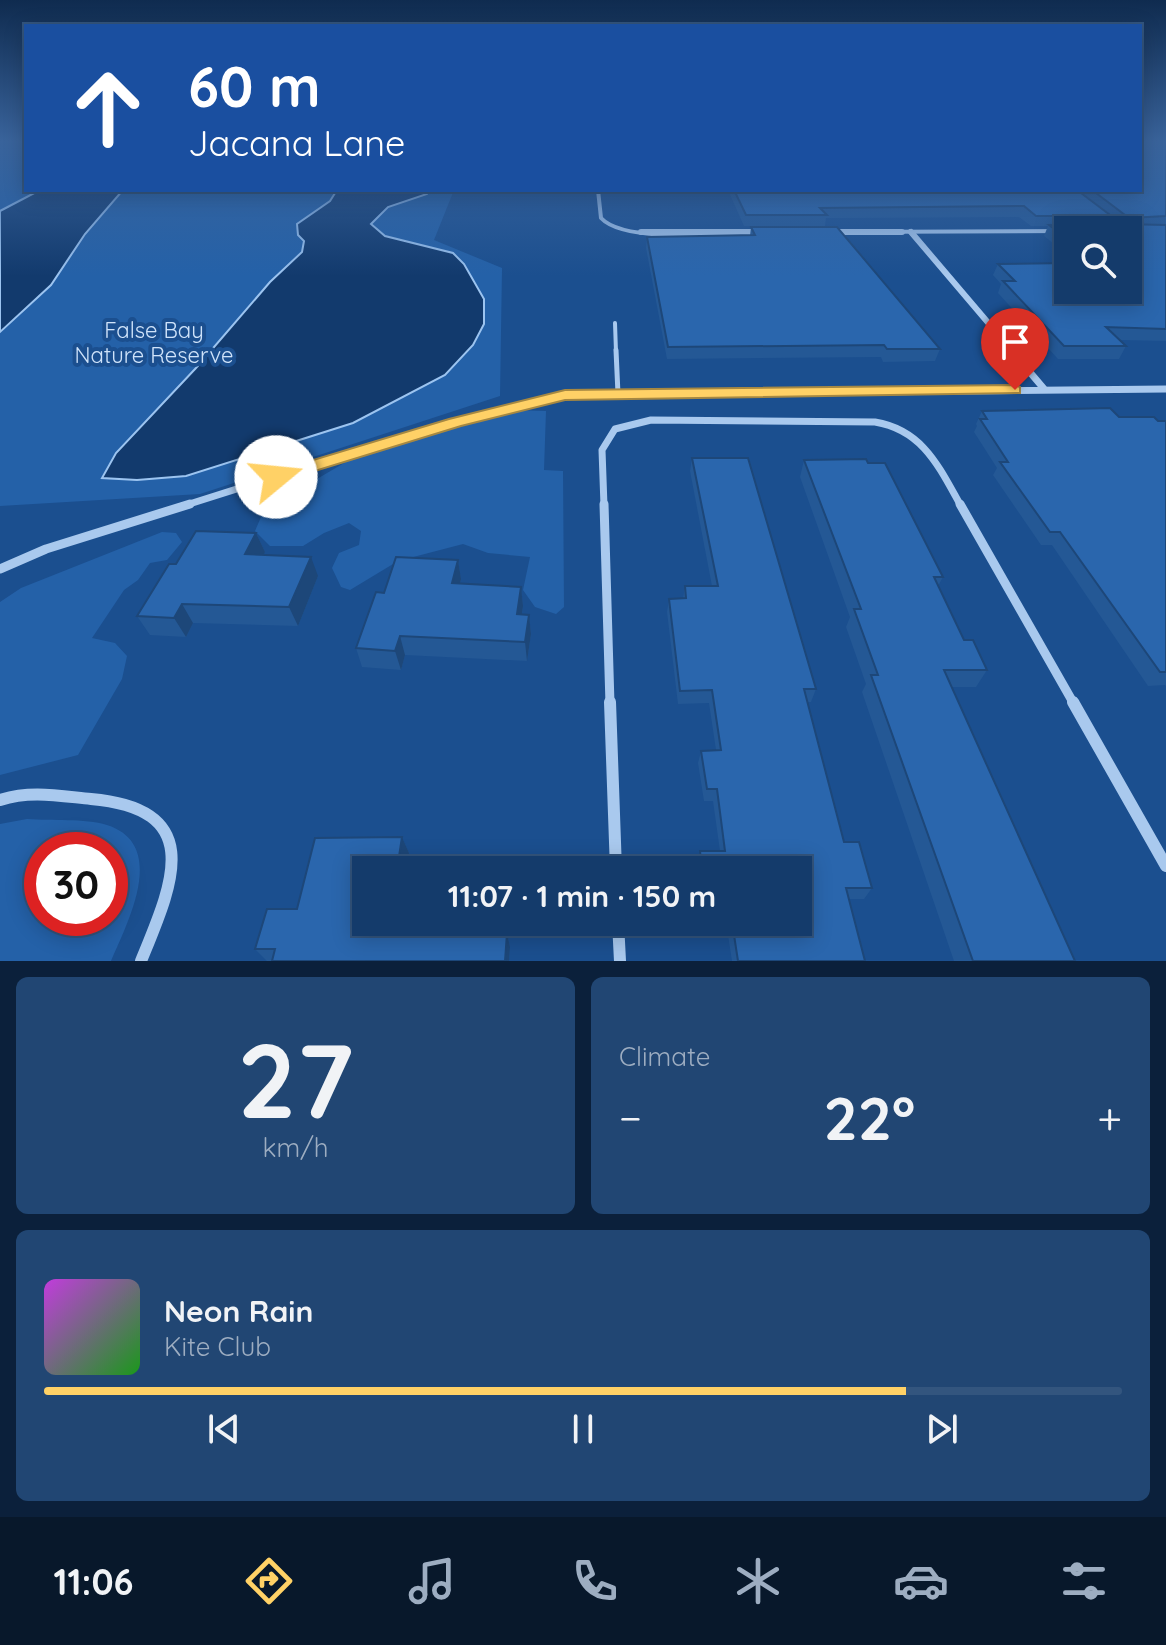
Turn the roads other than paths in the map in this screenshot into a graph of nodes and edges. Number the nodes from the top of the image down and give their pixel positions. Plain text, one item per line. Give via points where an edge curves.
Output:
1 (598, 192) edge
2 (910, 231) junction
3 (1054, 231) edge
4 (767, 232) edge
5 (831, 232) edge
6 (615, 323) dead end
7 (1166, 389) edge
8 (1045, 390) junction
9 (618, 394) junction
10 (0, 569) edge
11 (0, 800) edge
12 (616, 856) edge
13 (1166, 866) edge
14 (619, 936) edge
15 (141, 961) edge
16 (620, 961) edge

1 - 4 street via 599,214 618,229
2 - 3 street
2 - 5 street
2 - 8 street
6 - 9 lane
7 - 8 street
8 - 9 street
9 - 10 street via 565,395 379,444 46,549
11 - 15 street via 44,793 124,802 158,820 168,836 172,865 167,894
12 - 13 street via 602,450 615,429 651,420 875,422 898,427 931,453
14 - 16 street

